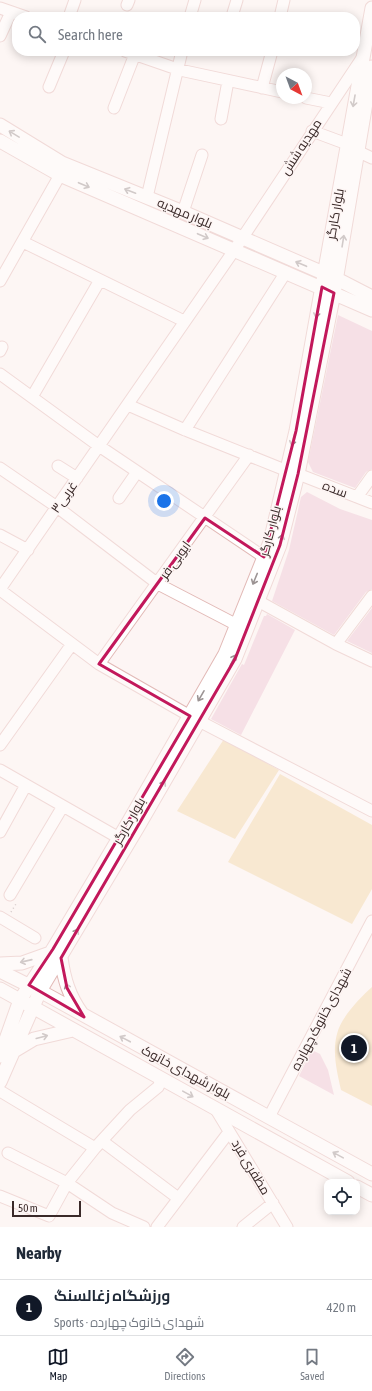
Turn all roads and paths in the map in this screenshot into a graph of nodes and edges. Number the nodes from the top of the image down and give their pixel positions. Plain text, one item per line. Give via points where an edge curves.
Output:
1 (75, 0) edge
2 (193, 0) edge
3 (237, 0) edge
4 (284, 0) edge
5 (0, 8) edge
6 (372, 8) edge
7 (11, 12) joint
8 (71, 12) edge
9 (191, 12) edge
10 (233, 12) edge
11 (281, 12) edge
12 (0, 36) edge
13 (62, 56) edge
14 (129, 56) edge
15 (139, 56) edge
16 (181, 56) edge
17 (271, 56) edge
18 (367, 62) edge
19 (177, 69) junction
20 (228, 81) junction
21 (49, 87) dead end
22 (262, 88) junction
23 (276, 91) edge
24 (312, 99) edge
25 (331, 103) junction
26 (114, 108) dead end
27 (221, 119) dead end
28 (0, 126) edge
29 (312, 131) junction
30 (2, 146) edge
31 (352, 148) junction
32 (202, 155) dead end
33 (372, 158) edge
34 (60, 176) junction
35 (147, 197) junction
36 (341, 211) junction
37 (183, 212) junction
38 (242, 238) junction
39 (23, 242) junction
40 (235, 249) junction
41 (286, 272) junction
42 (324, 274) junction
43 (337, 279) junction
44 (100, 280) junction
45 (0, 281) edge
46 (322, 288) junction
47 (334, 292) junction
48 (372, 297) edge
49 (372, 310) edge
50 (184, 321) junction
51 (0, 374) edge
52 (32, 397) junction
53 (128, 405) junction
54 (185, 430) junction
55 (99, 446) junction
56 (249, 455) junction
57 (58, 466) dead end
58 (0, 468) edge
59 (137, 472) junction
60 (291, 472) junction
61 (372, 476) edge
62 (77, 478) junction
63 (357, 497) junction
64 (119, 498) dead end
65 (372, 503) edge
66 (57, 507) junction
67 (206, 518) junction
68 (0, 535) edge
69 (28, 550) junction
70 (264, 557) junction
71 (158, 584) junction
72 (0, 589) edge
73 (372, 596) edge
74 (258, 601) junction
75 (237, 625) junction
76 (72, 644) junction
77 (336, 644) junction
78 (372, 661) edge
79 (99, 664) junction
80 (194, 719) junction
81 (0, 745) edge
82 (0, 770) edge
83 (26, 785) junction
84 (63, 806) junction
85 (372, 811) edge
86 (0, 832) edge
87 (119, 838) junction
88 (10, 895) joint
89 (3, 919) edge
90 (372, 920) edge
91 (35, 938) dead end
92 (56, 955) junction
93 (0, 964) edge
94 (0, 971) edge
95 (34, 988) junction
96 (0, 989) edge
97 (20, 1000) junction
98 (32, 1006) junction
99 (84, 1017) junction
100 (0, 1018) edge
101 (73, 1030) junction
102 (4, 1042) junction
103 (14, 1051) junction
104 (0, 1056) edge
105 (162, 1079) junction
106 (0, 1082) edge
107 (0, 1090) edge
108 (214, 1108) junction
109 (269, 1117) junction
110 (230, 1132) junction
111 (99, 1144) junction
112 (8, 1153) dead end
113 (372, 1174) edge
114 (343, 1179) edge
115 (67, 1183) junction
116 (360, 1189) edge
117 (372, 1195) edge
118 (0, 1196) edge
119 (178, 1198) junction
120 (272, 1203) junction
121 (144, 1227) edge
122 (157, 1227) edge
123 (243, 1227) edge
124 (287, 1227) edge

1 - 8 street
2 - 9 street
3 - 10 street
4 - 11 street
5 - 7 street
6 - 18 main road, بلوار کارگر
7 - 12 street
13 - 21 street
14 - 26 street
15 - 19 street
16 - 19 street
17 - 22 street
18 - 25 street, مهدیه شش
18 - 31 main road, بلوار کارگر
19 - 20 street
19 - 35 street
20 - 22 street
20 - 27 street
22 - 23 street
24 - 25 street
25 - 29 street, مهدیه شش
35 -> 28 main road, بلوار مهدیه via 62,163
29 - 31 street
29 - 38 street, مهدیه شش
30 - 34 main road, بلوار مهدیه
31 - 33 street
31 - 36 main road, بلوار کارگر
32 - 37 street
34 - 39 street
34 -> 40 main road, بلوار مهدیه
35 - 37 main road, بلوار مهدیه
36 - 42 main road, بلوار کارگر
43 -> 36 main road, بلوار کارگر
37 - 38 main road, بلوار مهدیه
38 - 40 street, مهدیه شش
42 -> 38 main road, بلوار مهدیه
39 - 44 street
39 - 45 street
40 - 41 main road, بلوار مهدیه
40 - 50 street, مهدیه شش
41 - 46 main road, بلوار مهدیه
41 - 54 street
42 - 43 main road, بلوار مهدیه
42 - 46 main road, بلوار کارگر
43 - 47 main road, بلوار کارگر
43 - 48 main road, بلوار مهدیه
44 - 50 street
44 - 52 street
46 - 47 main road, بلوار مهدیه
46 -> 60 main road, بلوار کارگر
47 - 49 main road, بلوار مهدیه
47 - 60 main road, بلوار کارگر
50 - 53 street, غربی۳
51 - 52 street
52 - 55 street
53 - 54 street, سده
53 - 55 street, غربی۳
54 - 56 street, سده
55 - 59 street
55 - 62 street, غربی۳
56 - 60 street, سده
56 - 67 street, ایوبی فر
57 - 62 street
58 - 66 street
59 - 64 street
59 - 67 street
60 - 63 street, سده
60 - 70 main road, بلوار کارگر
74 -> 60 main road, بلوار کارگر via 280,545
61 - 63 street
62 - 66 street, غربی۳
63 - 65 street, سده
66 - 69 street, غربی۳
66 - 71 street
67 - 70 street
67 - 71 street, ایوبی فر
68 - 69 street
69 - 72 street, غربی۳
70 -> 75 main road, بلوار کارگر
71 - 75 street
71 - 79 street, ایوبی فر
72 - 76 street
73 - 77 street
74 - 77 street
80 -> 74 main road, بلوار کارگر via 234,659
75 -> 80 main road, بلوار کارگر
76 - 79 street
76 - 81 street
77 - 78 street
79 - 80 street
80 - 85 street
80 - 87 main road, بلوار کارگر
92 -> 80 main road, بلوار کارگر
82 - 83 street
83 - 84 street
83 - 86 street
84 - 87 street
84 - 88 street
87 - 92 main road, بلوار کارگر
88 - 89 path via 19,900
89 - 91 street
90 - 109 street, شهدای خانوک چهارده
92 -> 93 main road via 22,963
92 - 95 main road, بلوار کارگر
99 -> 92 main road via 73,1002
94 - 95 main road, بلوار شهدای خانوک
95 - 97 main road, بلوار کارگر
95 - 98 main road
95 - 99 main road, بلوار شهدای خانوک
96 - 97 main road, بلوار شهدای خانوک
97 - 98 main road, بلوار شهدای خانوک
97 - 102 main road, بلوار کارگر
98 - 101 main road, بلوار شهدای خانوک
98 - 103 main road
109 -> 99 main road, بلوار شهدای خانوک
100 - 102 main road
103 -> 101 main road via 34,1039
101 - 105 main road, بلوار شهدای خانوک
102 - 104 main road, بلوار کارگر
103 - 106 main road
105 -> 108 main road, بلوار شهدای خانوک
105 - 111 street via 158,1087 130,1110
107 - 111 street
108 - 110 street, مظفری فرد
108 - 114 main road, بلوار شهدای خانوک
113 -> 109 main road, بلوار شهدای خانوک
110 - 119 street
110 - 120 street, مظفری فرد
111 - 115 street
111 - 119 street
112 - 115 street
115 - 118 street via 49,1216
115 - 121 street via 112,1213
116 - 117 main road
119 - 122 street
120 - 123 street
120 - 124 street, مظفری فرد

